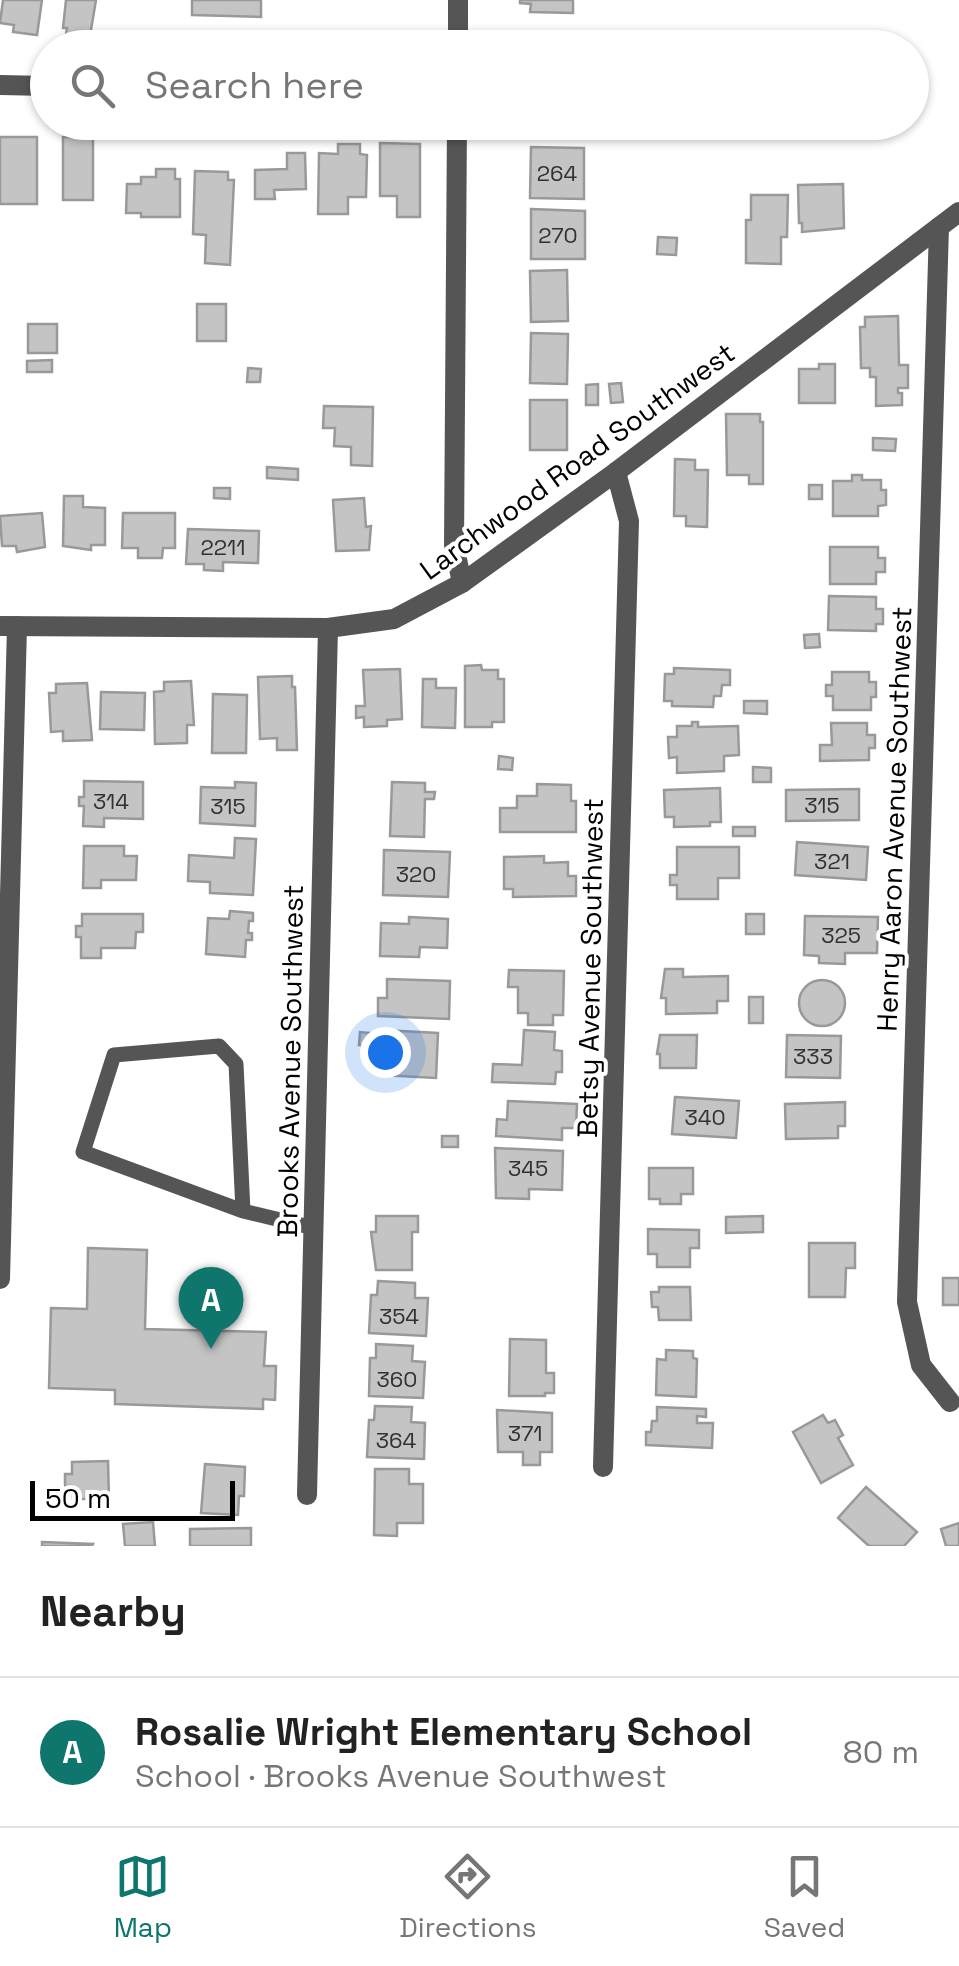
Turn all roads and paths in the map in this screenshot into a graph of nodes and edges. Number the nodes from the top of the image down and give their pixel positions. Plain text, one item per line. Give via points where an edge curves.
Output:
1 (458, 0) edge
2 (458, 30) edge
3 (0, 85) edge
4 (30, 86) edge
5 (457, 140) edge
6 (959, 212) edge
7 (939, 227) junction
8 (616, 472) junction
9 (462, 583) junction
10 (8, 626) edge
11 (328, 628) junction
12 (243, 1211) junction
13 (314, 1228) junction
14 (0, 1279) edge
15 (950, 1402) dead end
16 (603, 1467) dead end
17 (307, 1495) dead end

1 - 2 street
3 - 4 street
5 - 9 street via 454,545
6 - 7 street, Larchwood Road Southwest
7 - 8 street, Larchwood Road Southwest
7 - 15 street, Henry Aaron Avenue Southwest via 907,1302 921,1365
8 - 9 street, Larchwood Road Southwest
8 - 16 street, Betsy Avenue Southwest via 629,521
9 - 11 street, Larchwood Road Southwest via 394,620
10 - 11 street, Larchwood Road Southwest
10 - 14 street
11 - 13 street, Brooks Avenue Southwest
12 - 12 lane via 83,1152 114,1055 220,1046 236,1064
12 - 13 lane
13 - 17 street, Brooks Avenue Southwest

